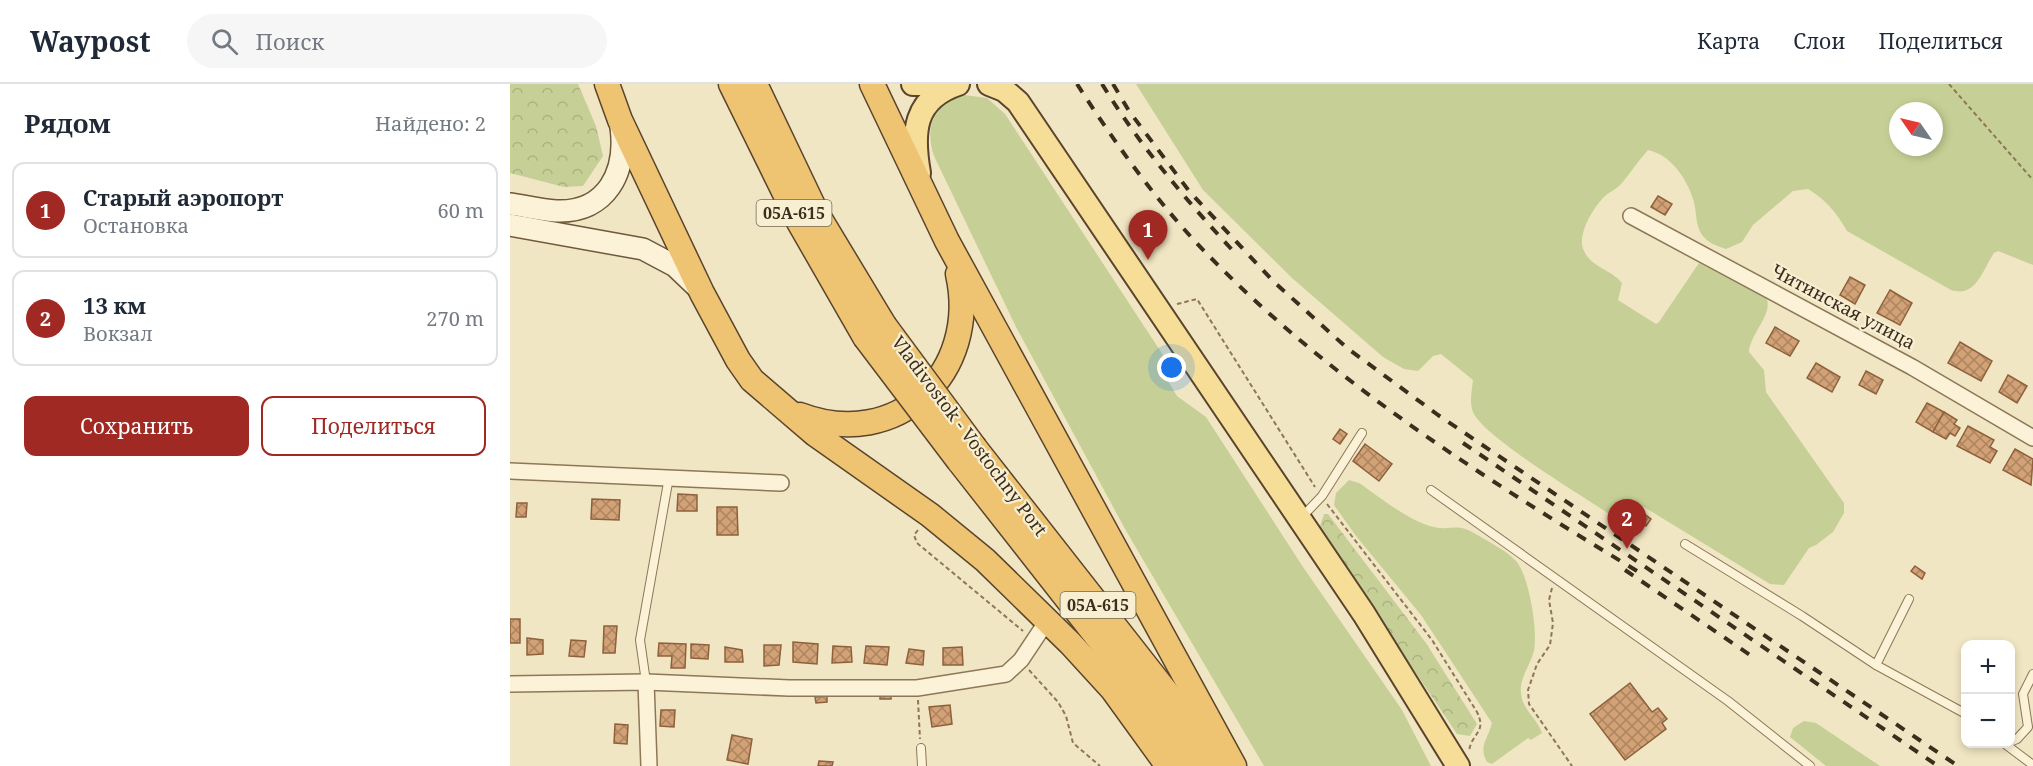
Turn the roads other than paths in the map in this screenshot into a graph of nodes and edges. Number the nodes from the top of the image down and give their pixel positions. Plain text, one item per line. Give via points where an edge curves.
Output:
1 (606, 84) edge
2 (731, 84) edge
3 (755, 84) edge
4 (872, 84) edge
5 (913, 84) edge
6 (956, 84) edge
7 (989, 84) edge
8 (620, 120) junction
9 (923, 190) junction
10 (510, 204) edge
11 (1631, 216) dead end
12 (510, 225) edge
13 (947, 241) junction
14 (702, 293) junction
15 (874, 331) junction
16 (767, 394) junction
17 (1362, 433) dead end
18 (2033, 438) edge
19 (967, 454) junction
20 (510, 471) edge
21 (669, 477) junction
22 (781, 483) dead end
23 (1431, 490) dead end
24 (1300, 520) junction
25 (1685, 544) dead end
26 (1909, 599) dead end
27 (1047, 621) junction
28 (1876, 665) junction
29 (2033, 674) edge
30 (646, 682) junction
31 (510, 684) edge
32 (1961, 712) edge
33 (2015, 741) edge
34 (921, 748) road end
35 (2010, 748) edge
36 (1466, 762) edge
37 (2033, 765) edge
38 (649, 766) edge
39 (922, 766) edge
40 (1168, 766) edge
41 (1192, 766) edge
42 (1218, 766) edge
43 (1234, 766) edge
44 (1810, 766) edge

1 - 8 highway
2 - 15 highway, Vladivostok - Vostochny Port / 05А-615 via 799,222
3 - 15 highway, Vladivostok - Vostochny Port / 05А-615
4 - 9 highway
5 - 6 main road
6 - 9 main road via 934,97 918,120 914,148
7 - 24 main road via 1018,102
8 - 10 main road via 622,160 608,191 575,209 557,211
8 - 14 highway
9 - 13 highway
11 - 18 street, Читинская улица via 1912,367
12 - 14 main road via 643,249 675,266
13 - 16 highway via 962,293 960,333 945,370 919,400 885,418 850,425 797,414
13 - 43 highway
14 - 16 highway via 738,360
15 - 19 highway, Vladivostok - Vostochny Port / 05А-615, bridge
16 - 27 highway via 815,434 930,515 985,560
17 - 24 lane via 1322,496
19 - 41 highway, Vladivostok - Vostochny Port / 05А-615
19 - 42 highway, Vladivostok - Vostochny Port / 05А-615 via 1178,707
20 - 21 street
21 - 22 street
21 - 30 lane via 640,640
23 - 44 lane via 1728,701
24 - 36 main road
25 - 28 lane
26 - 28 lane
27 - 30 street via 1021,660 1006,674 917,688
27 - 40 highway via 1113,690
28 - 32 lane
29 - 33 lane via 2023,694 2028,727
30 - 31 street
30 - 38 street
34 - 39 lane
35 - 37 lane

